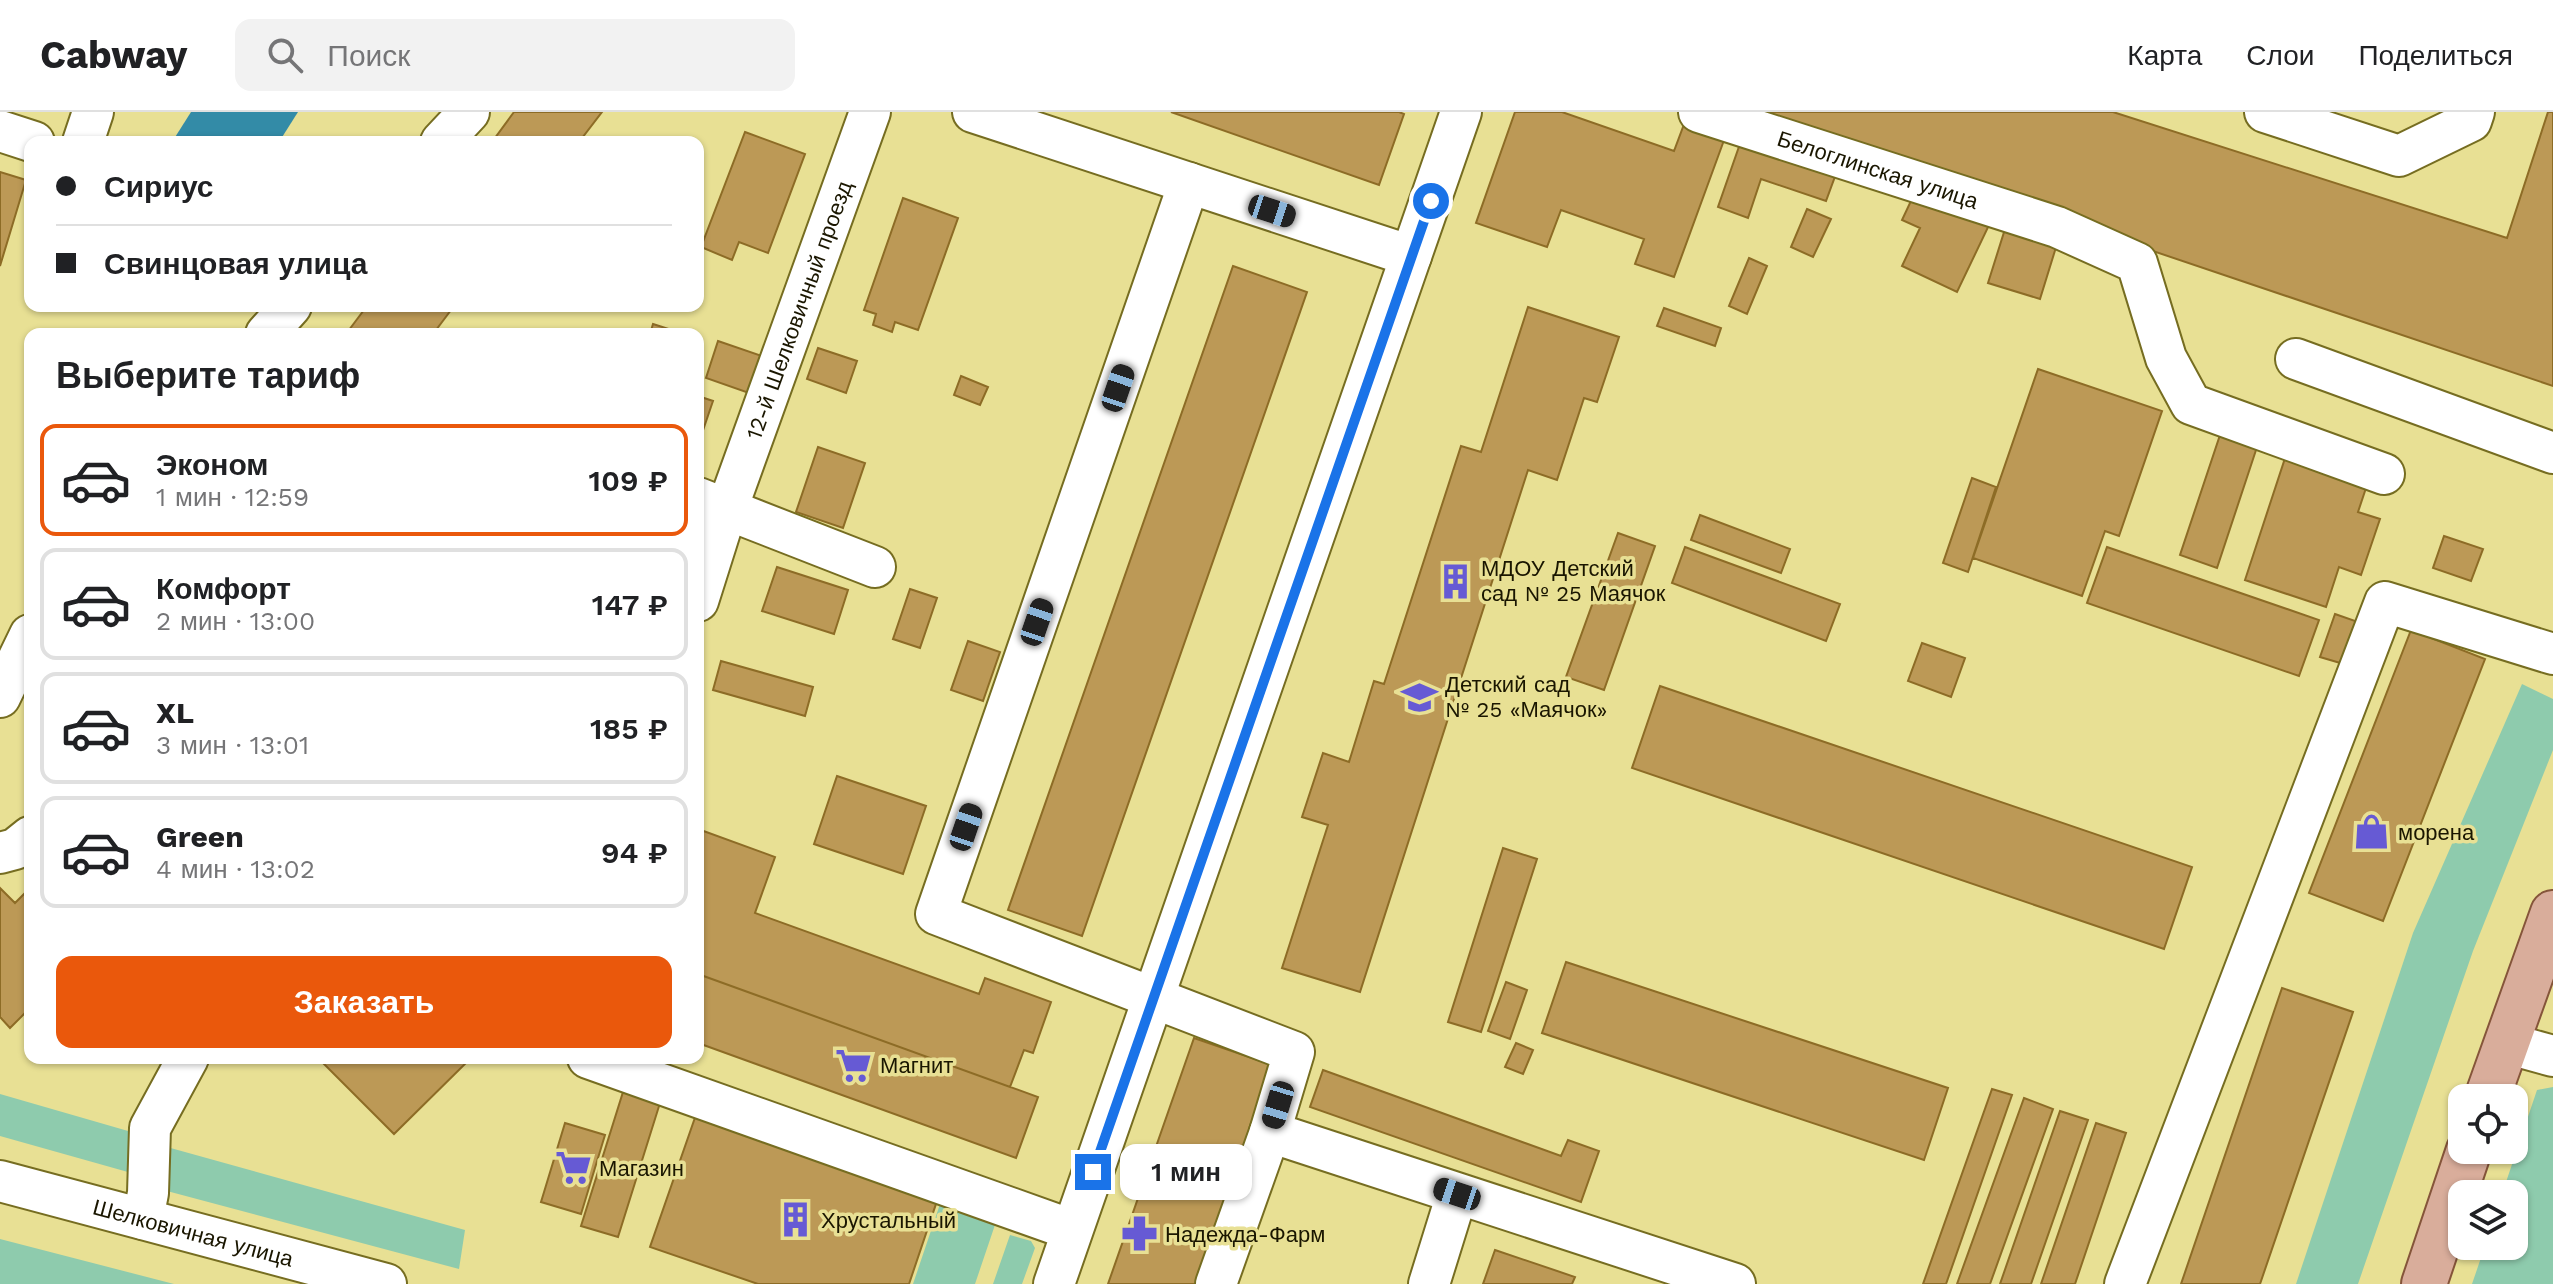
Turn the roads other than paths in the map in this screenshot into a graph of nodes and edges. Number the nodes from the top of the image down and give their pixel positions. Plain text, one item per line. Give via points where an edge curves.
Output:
1 (93, 112) edge
2 (469, 112) edge
3 (870, 112) edge
4 (973, 112) edge
5 (1699, 112) edge
6 (2265, 112) edge
7 (2474, 112) edge
8 (1455, 114) edge
9 (0, 131) edge
10 (85, 136) edge
11 (447, 136) edge
12 (24, 139) edge
13 (1189, 183) junction
14 (1411, 256) junction
15 (286, 312) edge
16 (271, 328) edge
17 (2296, 359) dead end
18 (2553, 453) edge
19 (2384, 474) dead end
20 (712, 503) edge
21 (704, 559) edge
22 (875, 567) dead end
23 (24, 647) edge
24 (2553, 654) edge
25 (0, 697) edge
26 (24, 842) edge
27 (0, 853) edge
28 (2553, 913) edge
29 (1156, 998) junction
30 (2506, 1043) junction
31 (2553, 1056) edge
32 (185, 1064) edge
33 (605, 1064) edge
34 (2492, 1084) edge
35 (1270, 1132) junction
36 (2464, 1164) edge
37 (0, 1181) edge
38 (1457, 1194) junction
39 (143, 1219) junction
40 (1072, 1230) junction
41 (386, 1284) edge
42 (1054, 1284) edge
43 (1216, 1284) edge
44 (1429, 1284) edge
45 (1735, 1284) edge
46 (2125, 1284) edge
47 (2424, 1284) edge

1 - 10 street
2 - 11 street
3 - 20 street, 12-й Шелковичный проезд
4 - 13 street
5 - 19 street, Белоглинская улица via 2057,227 2137,263 2166,358 2191,404
6 - 7 street via 2399,156 2471,121
8 - 14 street
9 - 12 street
13 - 14 street
13 - 29 street via 936,914
14 - 29 street
15 - 16 street
17 - 18 street
20 - 21 street, 12-й Шелковичный проезд
20 - 22 street
23 - 25 street
24 - 46 street via 2385,602
26 - 27 street
28 - 30 main road
29 - 35 street via 1294,1052
29 - 40 street
30 - 31 street
30 - 34 main road
32 - 39 street via 150,1128
33 - 40 street
35 - 38 street
35 - 43 street
36 - 47 main road
37 - 39 street, Шелковичная улица
38 - 44 street
38 - 45 street
39 - 41 street, Шелковичная улица
40 - 42 street

